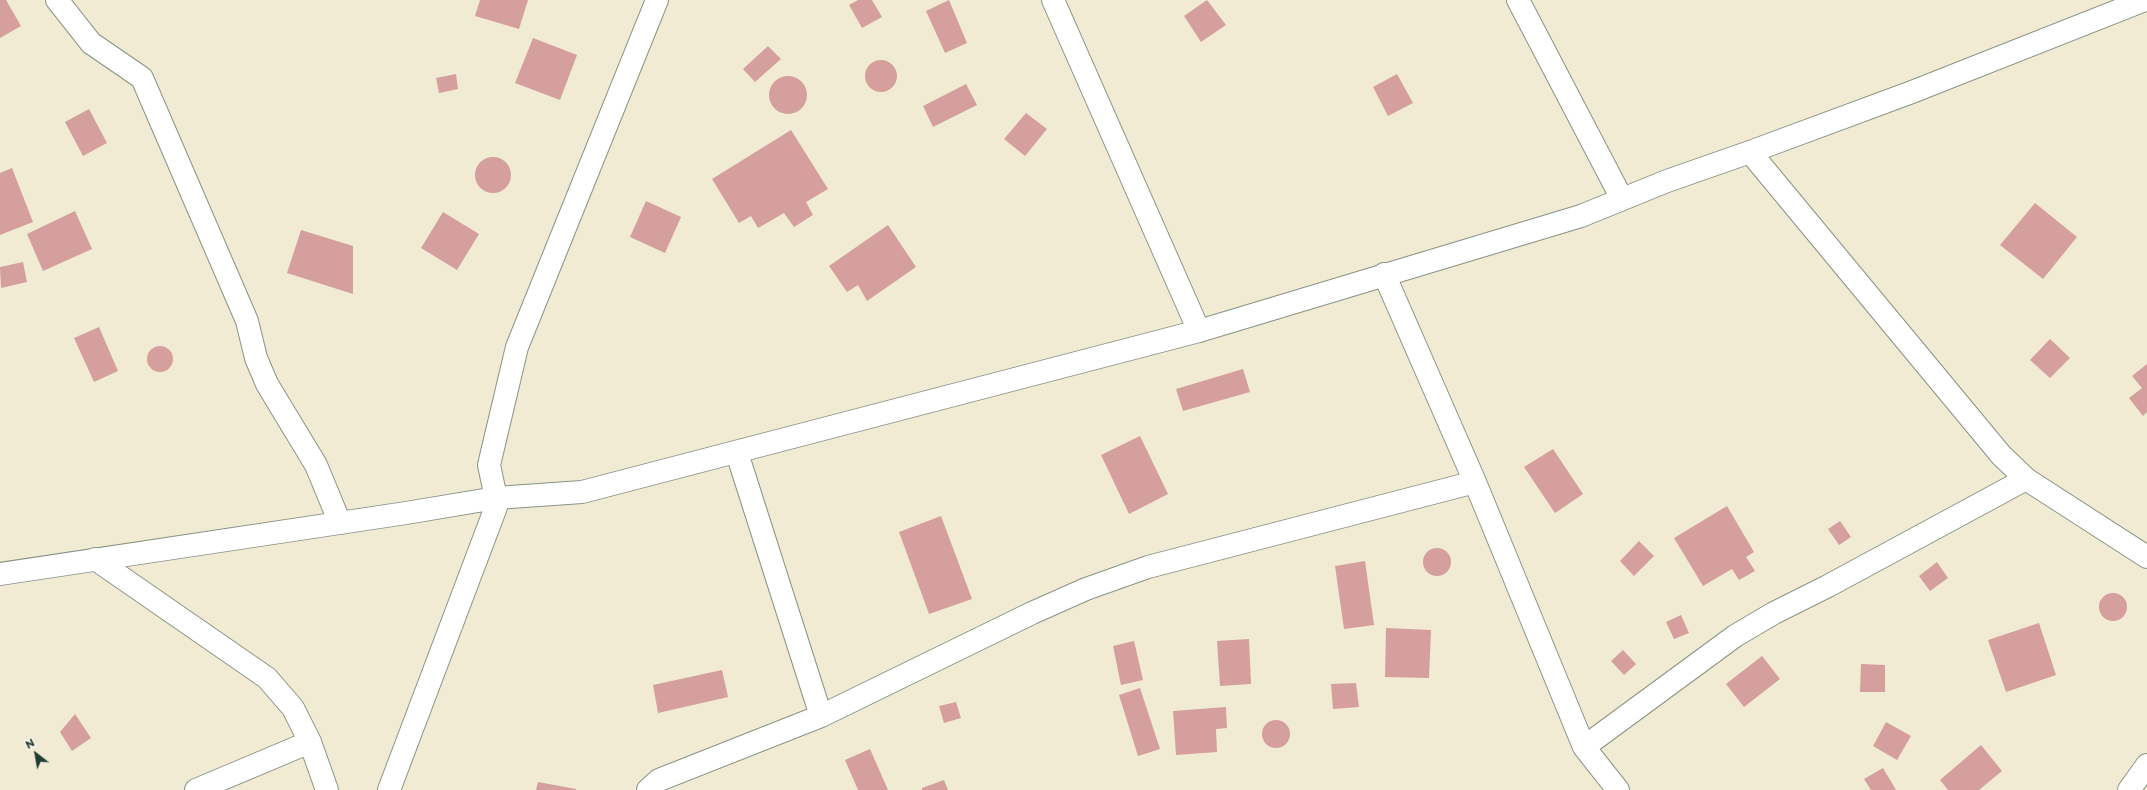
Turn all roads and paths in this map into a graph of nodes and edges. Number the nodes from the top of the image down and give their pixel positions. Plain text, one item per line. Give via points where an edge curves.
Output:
1 (57, 0) edge
2 (657, 0) edge
3 (1053, 0) edge
4 (1518, 0) edge
5 (2145, 0) edge
6 (1750, 152) junction
7 (1622, 199) junction
8 (1384, 274) junction
9 (1200, 331) junction
10 (737, 453) junction
11 (2026, 479) junction
12 (1475, 482) junction
13 (496, 498) junction
14 (340, 523) junction
15 (2147, 557) edge
16 (95, 559) junction
17 (0, 574) edge
18 (821, 716) junction
19 (310, 742) junction
20 (1584, 747) junction
21 (2147, 765) edge
22 (196, 790) edge
23 (327, 790) edge
24 (389, 790) edge
25 (648, 790) edge
26 (1618, 790) edge
27 (2129, 790) edge

1 - 14 street via 91,43 142,78 246,322 256,358 267,384 316,465
2 - 13 street via 517,347 489,465
3 - 9 street
4 - 7 street
5 - 6 street
6 - 7 street
6 - 11 street via 1979,430
7 - 8 street via 1581,216
8 - 9 street
8 - 12 street
9 - 10 street
10 - 13 street via 582,492
10 - 18 street
11 - 15 street
11 - 20 street via 1735,636
12 - 18 street via 1148,567 1086,589
12 - 20 street
13 - 14 street
13 - 24 street via 496,507
14 - 16 street
16 - 17 street
16 - 19 street via 267,678 293,708
18 - 25 street via 659,780
19 - 22 street
19 - 23 street
20 - 26 street
21 - 27 street

